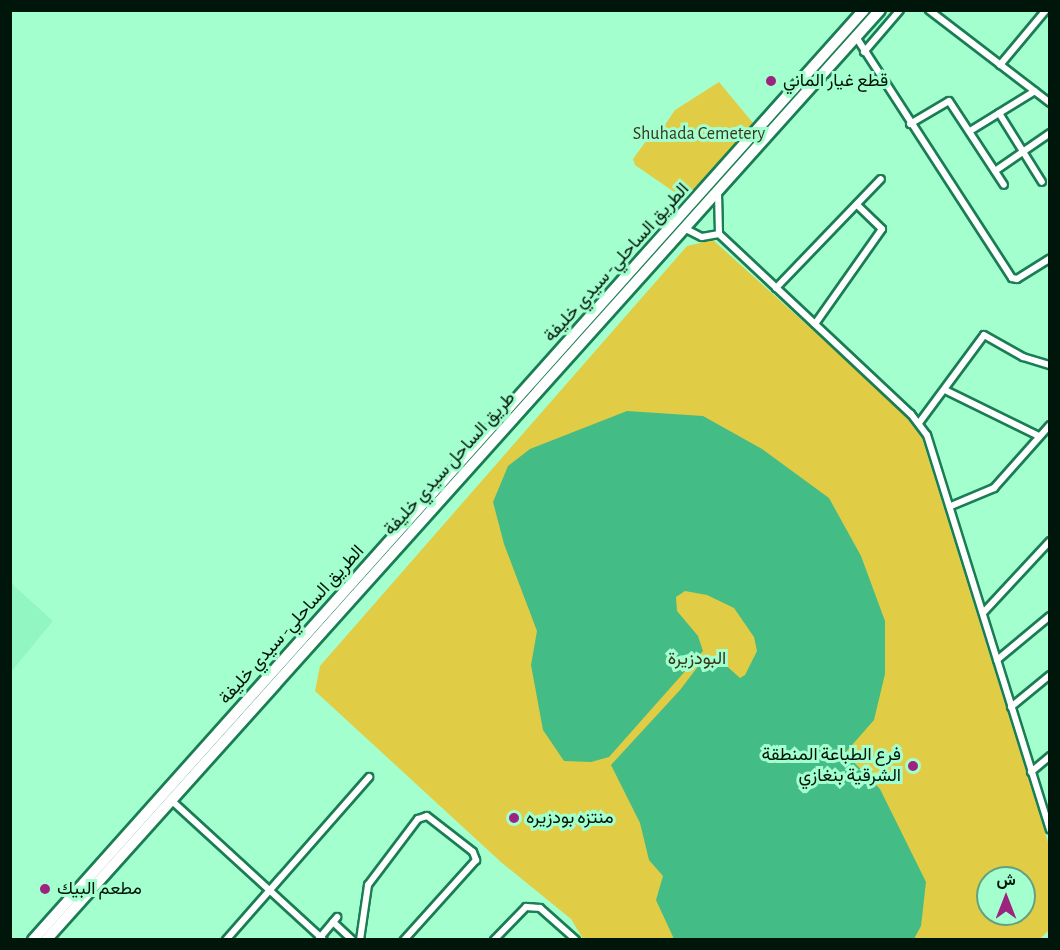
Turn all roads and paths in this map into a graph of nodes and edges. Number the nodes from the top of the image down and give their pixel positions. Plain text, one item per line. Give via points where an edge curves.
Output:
1 (864, 10) edge
2 (880, 10) edge
3 (900, 10) edge
4 (929, 10) edge
5 (1046, 10) edge
6 (855, 37) junction
7 (864, 52) junction
8 (1000, 65) junction
9 (1035, 91) junction
10 (1050, 103) edge
11 (999, 113) junction
12 (910, 124) junction
13 (970, 131) junction
14 (1050, 133) edge
15 (1023, 151) junction
16 (995, 171) junction
17 (881, 179) dead end
18 (1042, 182) dead end
19 (1004, 185) dead end
20 (718, 189) junction
21 (857, 205) junction
22 (684, 228) junction
23 (719, 234) junction
24 (1050, 258) edge
25 (776, 288) junction
26 (815, 324) junction
27 (1050, 366) edge
28 (945, 390) junction
29 (919, 423) junction
30 (1050, 425) edge
31 (1039, 436) junction
32 (951, 506) junction
33 (1050, 541) edge
34 (983, 613) junction
35 (1050, 616) edge
36 (997, 660) junction
37 (1050, 675) edge
38 (1011, 706) junction
39 (216, 742) junction
40 (1049, 757) edge
41 (1031, 772) junction
42 (369, 777) dead end
43 (171, 800) junction
44 (1050, 829) edge
45 (270, 890) junction
46 (321, 938) edge
47 (33, 939) edge
48 (46, 939) edge
49 (226, 939) edge
50 (352, 939) edge
51 (360, 939) edge
52 (404, 939) edge
53 (494, 939) edge
54 (576, 939) edge

1 - 39 highway, الطريق الساحلي- سيدي خليفة
2 - 6 highway, طريق الساحل سيدي خليفة
3 - 7 street
4 - 8 street
5 - 8 street
6 - 7 street
6 - 20 highway, طريق الساحل سيدي خليفة
7 - 12 street
8 - 9 street
9 - 10 street
9 - 11 street
11 - 13 street
11 - 15 street
12 - 13 street via 949,101
12 - 24 street via 1012,278 1017,279
13 - 16 street
14 - 15 street
15 - 16 street
15 - 18 street
16 - 19 street
17 - 21 street
20 - 22 highway, طريق الساحل سيدي خليفة
20 - 23 street
21 - 25 street
21 - 26 street via 882,229
22 - 23 street via 702,237
22 - 39 highway, طريق الساحل سيدي خليفة
23 - 25 street
25 - 26 street
26 - 29 street
27 - 28 street via 1023,357 984,335 962,360
28 - 29 street
28 - 31 street
29 - 32 street via 931,443
30 - 31 street
31 - 32 street via 994,488
32 - 34 street
33 - 34 street
34 - 36 street
35 - 36 street
36 - 38 street
37 - 38 street
38 - 41 street
39 - 43 highway, طريق الساحل سيدي خليفة
39 - 47 highway, الطريق الساحلي- سيدي خليفة
40 - 41 street
41 - 44 street
42 - 45 street
43 - 45 street
43 - 48 highway, طريق الساحل سيدي خليفة
45 - 46 street
45 - 49 street
46 - 50 street via 335,920
51 - 52 street via 368,885 418,819 427,816 473,852 476,860
53 - 54 street via 526,907 540,908

